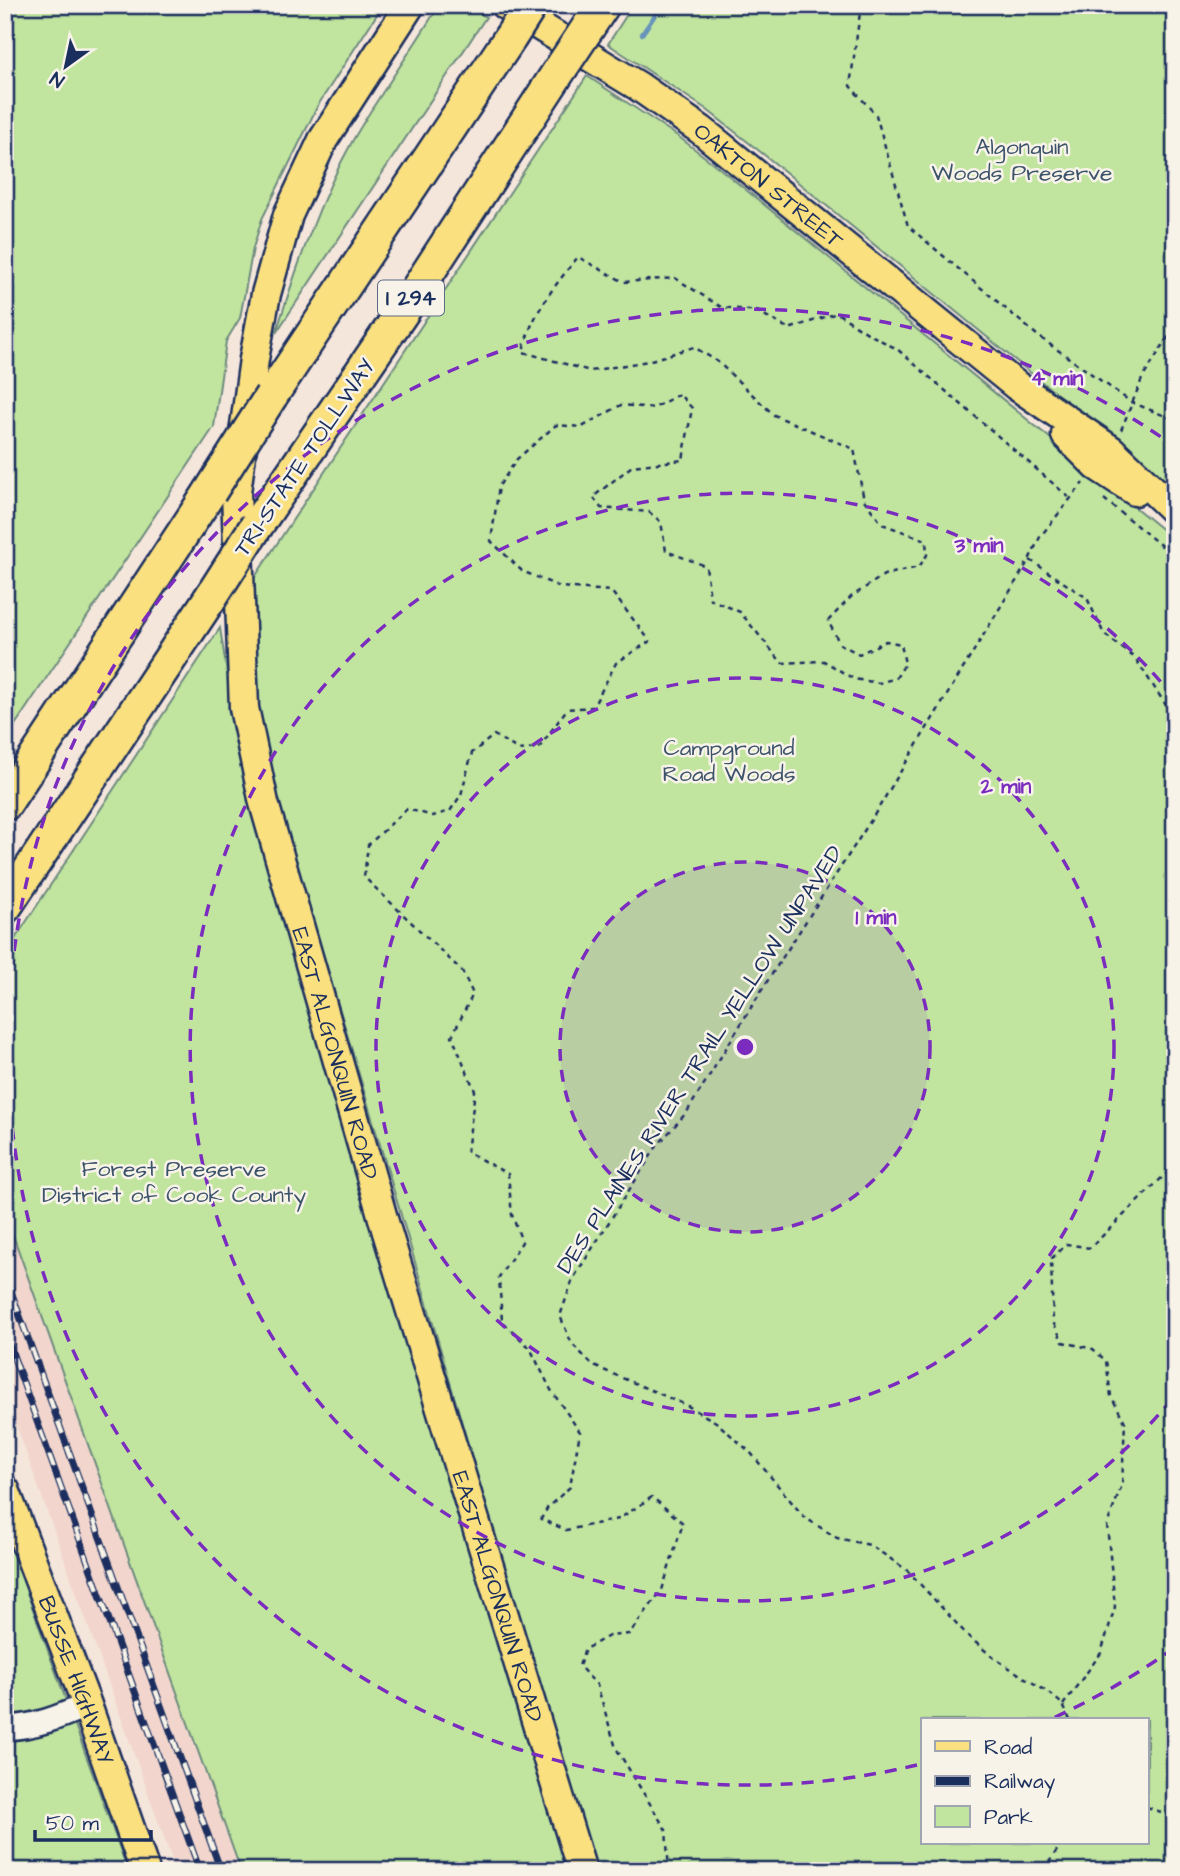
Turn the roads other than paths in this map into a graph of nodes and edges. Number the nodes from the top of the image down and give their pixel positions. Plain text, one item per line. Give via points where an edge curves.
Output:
1 (410, 5) edge
2 (505, 5) edge
3 (531, 5) edge
4 (596, 16) edge
5 (1017, 386) junction
6 (1175, 511) edge
7 (1175, 517) edge
8 (5, 804) edge
9 (5, 907) edge
10 (5, 1490) edge
11 (87, 1705) junction
12 (5, 1728) edge
13 (145, 1871) edge
14 (582, 1871) edge

1 - 14 main road, EAST ALGONQUIN ROAD via 323,140 288,215 266,294 236,492 244,708 264,803 386,1229
2 - 5 main road, OAKTON STREET via 690,122
3 - 8 highway, I 294, bridge
4 - 9 highway, TRI-STATE TOLLWAY / I 294, bridge
5 - 6 main road, OAKTON STREET via 1111,450
5 - 7 main road, OAKTON STREET via 1097,466
10 - 11 main road, BUSSE HIGHWAY
11 - 12 lane via 26,1728
11 - 13 main road, BUSSE HIGHWAY

